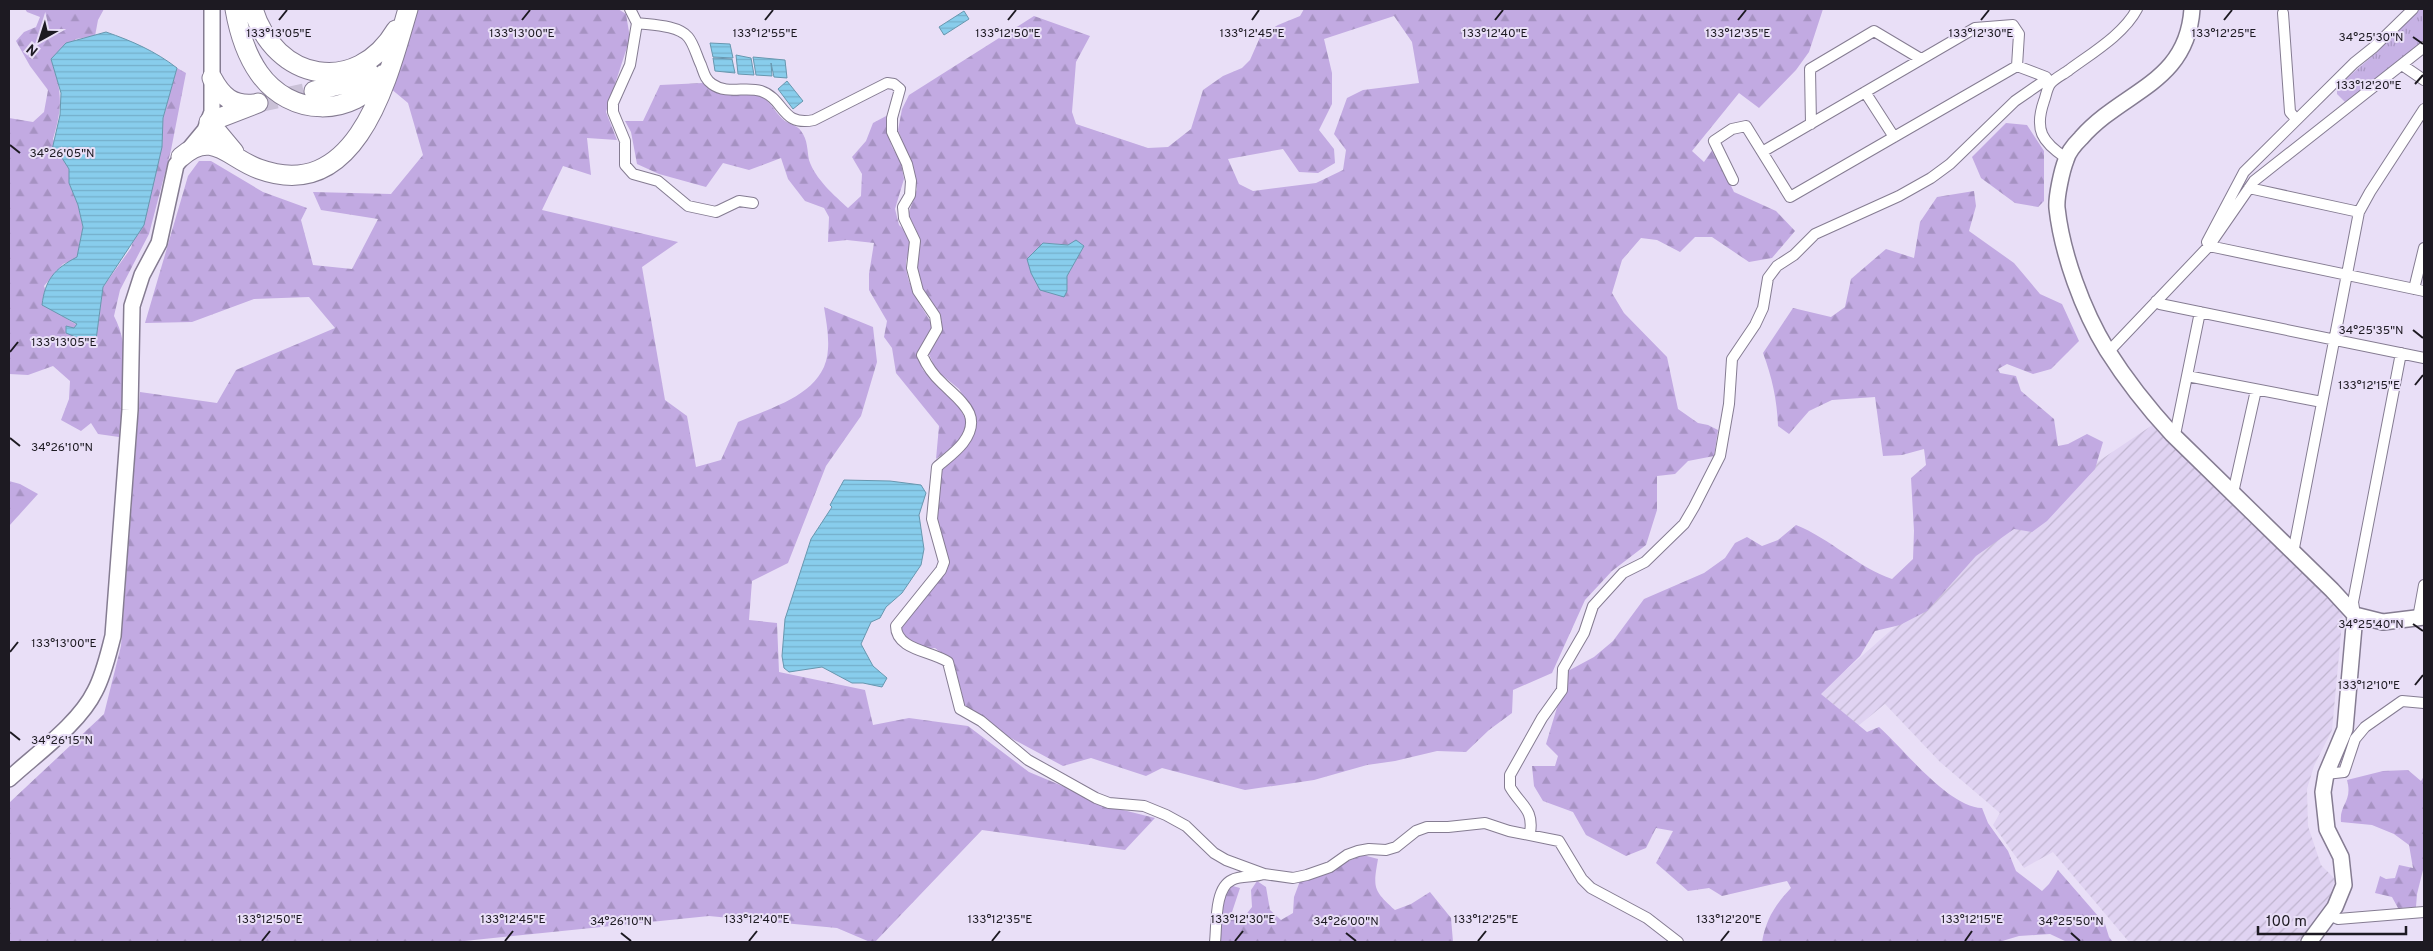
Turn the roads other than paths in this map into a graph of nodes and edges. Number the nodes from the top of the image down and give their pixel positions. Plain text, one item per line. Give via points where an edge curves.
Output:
1 (212, 9) edge
2 (234, 9) edge
3 (253, 9) edge
4 (403, 9) edge
5 (408, 9) edge
6 (630, 9) edge
7 (2137, 9) edge
8 (2192, 9) edge
9 (2413, 9) edge
10 (2283, 13) dead end
11 (637, 23) junction
12 (396, 30) junction
13 (2424, 47) edge
14 (397, 49) junction
15 (1921, 59) junction
16 (2402, 65) junction
17 (2017, 66) junction
18 (212, 78) junction
19 (2424, 80) edge
20 (2050, 84) junction
21 (314, 91) tunnel mouth
22 (1865, 92) junction
23 (2424, 109) edge
24 (2296, 120) junction
25 (209, 122) junction
26 (1811, 124) junction
27 (1894, 137) junction
28 (1762, 152) junction
29 (181, 157) junction
30 (2066, 158) junction
31 (244, 161) junction
32 (1733, 180) dead end
33 (2249, 188) junction
34 (753, 203) dead end
35 (2359, 212) junction
36 (2209, 246) junction
37 (2424, 248) edge
38 (2346, 275) junction
39 (2419, 290) edge
40 (2156, 301) junction
41 (2200, 312) junction
42 (2334, 338) junction
43 (2107, 350) junction
44 (2400, 352) junction
45 (2424, 358) edge
46 (2187, 376) junction
47 (2256, 390) junction
48 (2322, 402) junction
49 (2172, 434) junction
50 (2233, 493) junction
51 (2293, 553) junction
52 (2424, 585) edge
53 (2355, 615) junction
54 (2421, 617) edge
55 (2424, 704) edge
56 (2326, 774) junction
57 (9, 779) edge
58 (1530, 833) junction
59 (1264, 874) junction
60 (2424, 912) edge
61 (2329, 915) junction
62 (1215, 942) edge
63 (1678, 942) edge
64 (2309, 942) edge

1 - 18 street
2 - 14 highway via 243,43 264,79 295,103 310,108 341,106 368,92 387,70
3 - 12 highway via 275,49 294,64 319,72 345,71 366,63 383,49
4 - 12 highway
5 - 14 highway
6 - 11 street
7 - 20 street via 2133,18 2103,45
8 - 30 street via 2185,46 2173,63 2159,78 2103,117 2082,136
9 - 24 street
10 - 24 street via 2290,112
11 - 34 street via 630,65 612,112 625,142 625,165 633,174 658,181 688,206 716,212 739,201
11 - 59 street via 676,30 688,36 706,79 714,85 724,89 760,90 771,97 788,117 803,122 814,120 887,83 900,89 892,118 892,132 911,181 910,195 903,207 904,218 916,241 912,268 918,291 935,316 937,329 922,355 941,383 964,403 971,417 970,431 963,443 938,467 932,519 944,562 896,626 896,634 900,640 948,662 960,709 981,721 1028,760 1096,798 1109,803 1144,806 1166,815 1186,826 1214,853
12 - 21 highway via 387,51 371,70 351,82
13 - 16 street
14 - 31 highway via 386,83 370,116 350,146 327,166 314,172 285,174 257,168
15 - 17 street via 1974,28 2013,25 2019,34
15 - 22 street
15 - 26 street via 1874,31 1810,69
16 - 19 street
16 - 33 street
17 - 20 street via 2046,77
17 - 27 street
18 - 25 street via 213,103
18 - 25 highway via 231,101 246,105 258,103
20 - 30 street via 2039,125 2050,147
20 - 58 street via 2044,82 2015,101 1950,164 1931,178 1816,234 1777,266 1768,278 1763,308 1732,359 1730,404 1720,456 1694,507 1684,524 1645,562 1623,573 1593,606 1584,632 1563,669 1562,690 1510,775 1510,787 1529,811
22 - 26 street
22 - 27 street
23 - 35 street
24 - 36 street via 2244,172 2207,242
25 - 29 street
25 - 31 highway
26 - 28 street
27 - 28 street via 1790,197
28 - 32 street via 1746,126 1732,129 1714,142
29 - 31 highway via 194,146 208,144
29 - 57 street via 173,174 159,243 142,275 132,306 130,410 112,636 107,662 94,693 75,718
30 - 43 street via 2057,206 2067,258
33 - 35 street
33 - 36 street
35 - 38 street
36 - 38 street
36 - 40 street
37 - 39 street
38 - 39 street
38 - 42 street
40 - 41 street
40 - 43 street
41 - 42 street
41 - 46 street
42 - 44 street
42 - 48 street
43 - 49 street
44 - 45 street
44 - 53 street via 2353,602
46 - 47 street
46 - 49 street via 2176,430
47 - 48 street
47 - 50 street
48 - 51 street
49 - 50 street
50 - 51 street
51 - 53 street
52 - 54 street
53 - 54 street via 2383,622
53 - 56 street via 2345,729
55 - 56 street via 2402,701 2365,727 2355,739 2344,772
56 - 61 street via 2323,810 2327,829 2341,858 2344,885
58 - 59 street via 1485,823 1427,827 1416,831 1396,848 1358,851 1330,867 1307,875 1293,878
58 - 63 street via 1559,841 1590,888 1647,918
59 - 62 street via 1232,880 1226,886 1218,901
60 - 61 street via 2338,918
61 - 64 street

